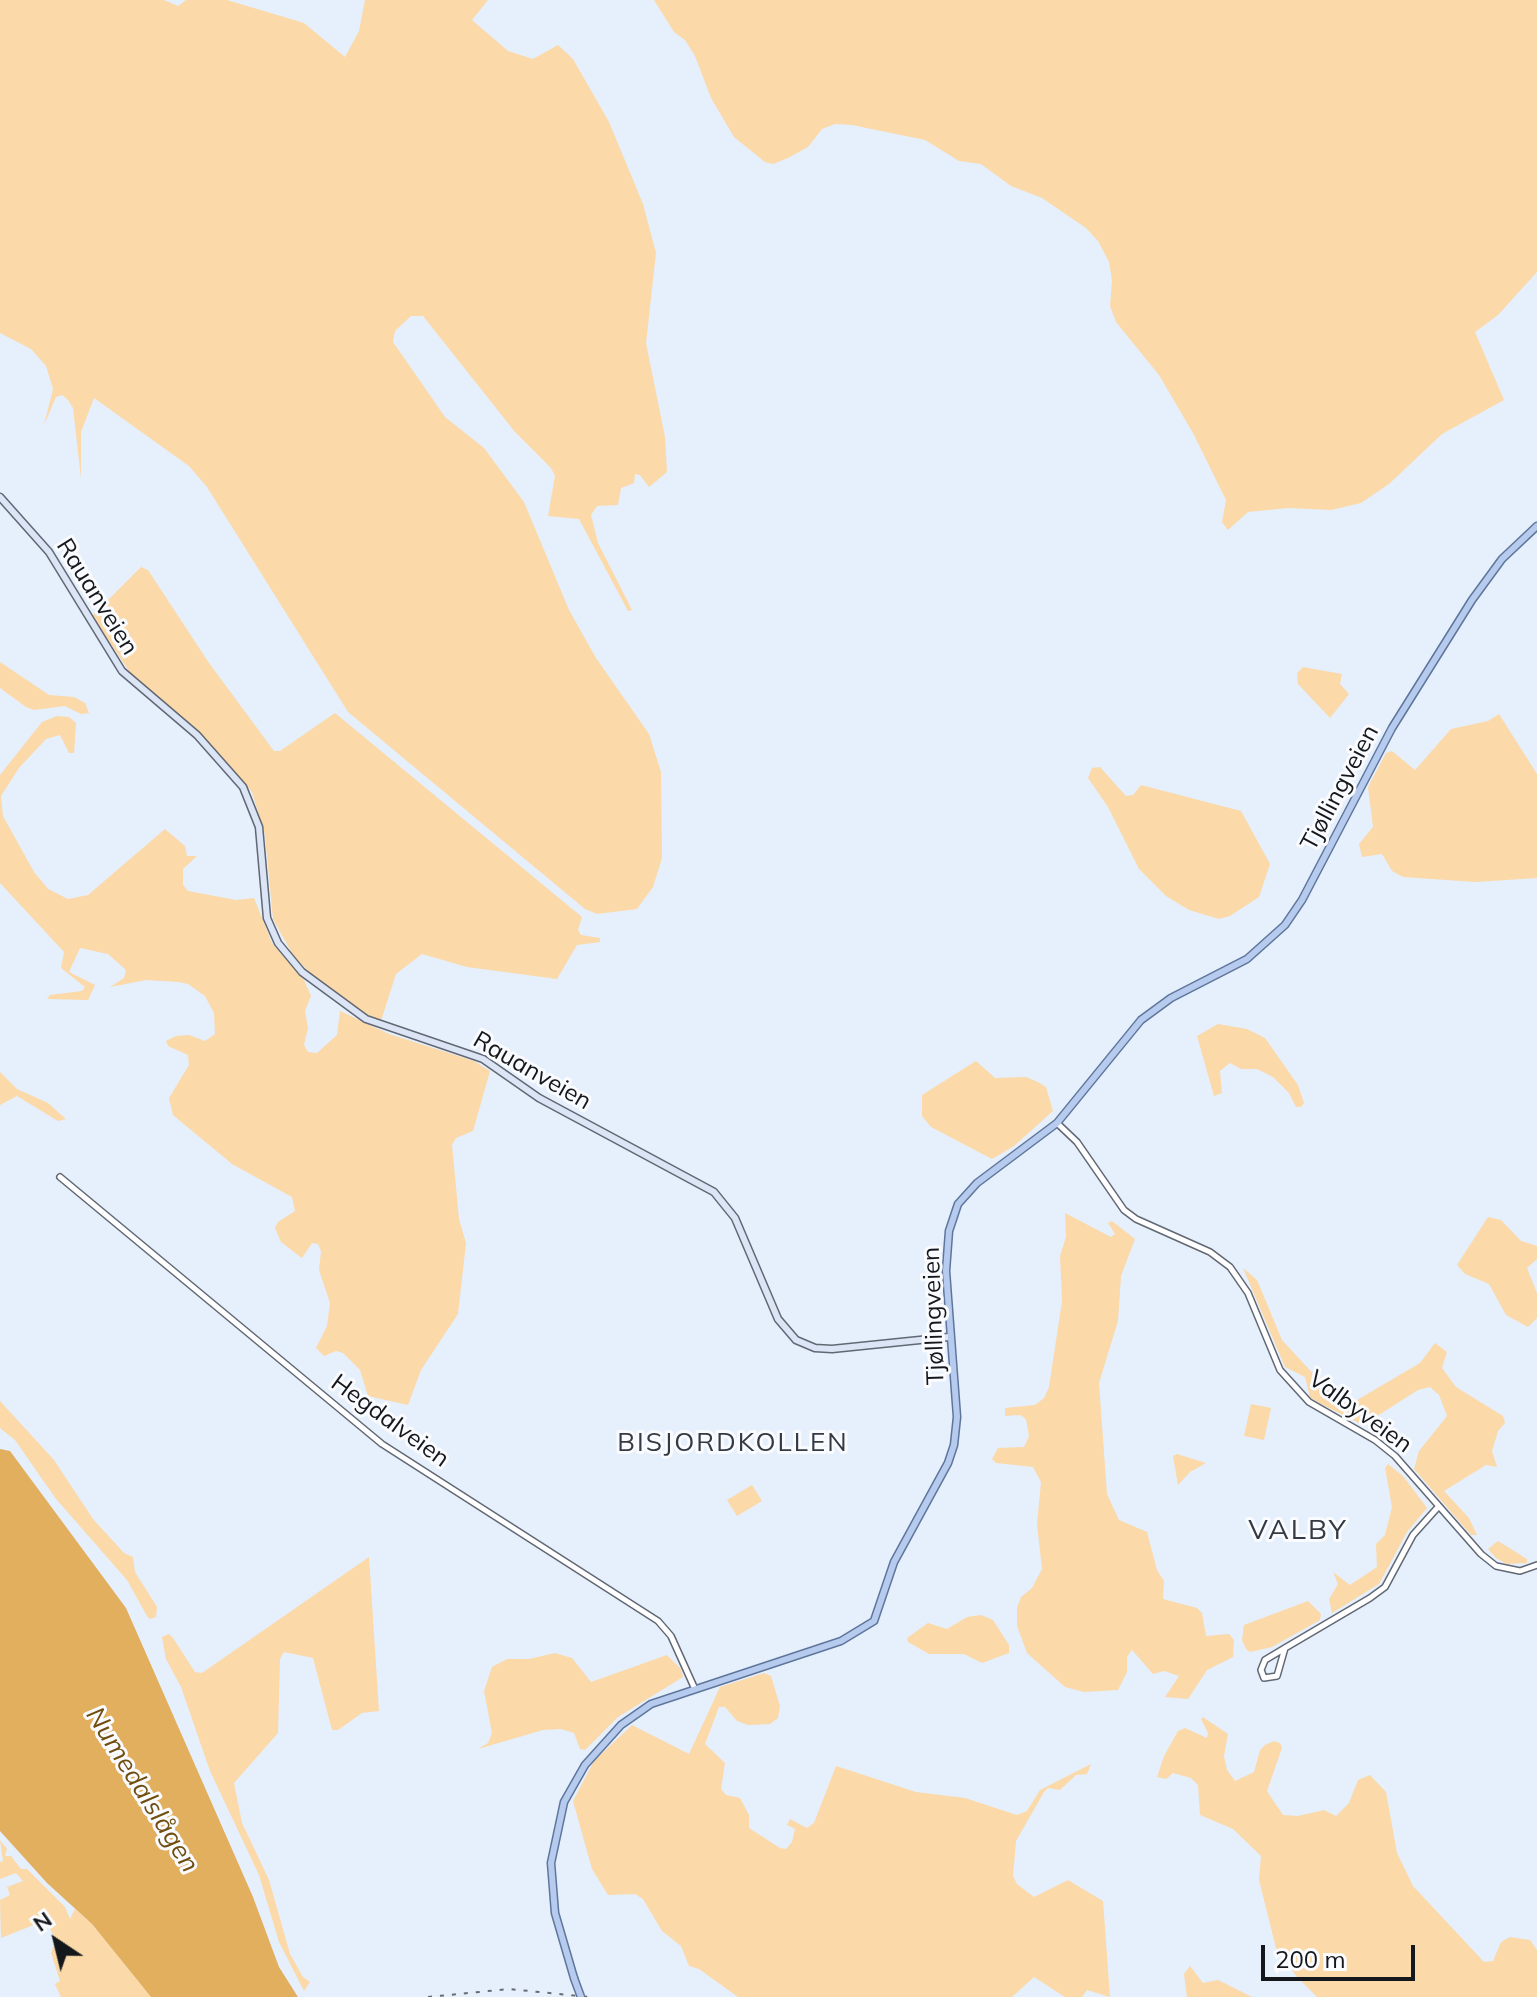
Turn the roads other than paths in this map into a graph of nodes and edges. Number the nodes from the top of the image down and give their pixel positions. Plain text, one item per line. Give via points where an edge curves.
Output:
1 (0, 497) edge
2 (1537, 526) edge
3 (1057, 1123) junction
4 (60, 1177) dead end
5 (949, 1337) junction
6 (1439, 1506) junction
7 (1537, 1565) edge
8 (1285, 1648) junction
9 (694, 1687) junction
10 (581, 1997) edge

1 - 5 main road, Rauanveien via 49,552 125,674 197,735 243,787 259,827 267,918 278,943 302,972 366,1019 483,1059 539,1098 714,1192 735,1218 778,1319 796,1340 832,1349
2 - 3 main road, Tjøllingveien via 1481,586 1392,728 1285,925 1259,950 1141,1020
3 - 5 main road, Tjøllingveien via 977,1183 958,1204 947,1247
3 - 6 street, Valbyveien via 1077,1142 1124,1210 1230,1267 1292,1385 1320,1410 1386,1449
4 - 9 street, Hegdalveien via 382,1444 658,1621 677,1647
5 - 9 main road, Tjøllingveien via 957,1417 954,1445 894,1562 874,1621 841,1641
6 - 7 street, Valbyveien via 1496,1566 1520,1571
6 - 8 street via 1413,1535 1385,1587
8 - 8 street via 1279,1673 1264,1678 1265,1660
9 - 10 main road, Tjøllingveien, bridge via 651,1704 621,1725 588,1759 564,1802 553,1842 551,1883 558,1926

